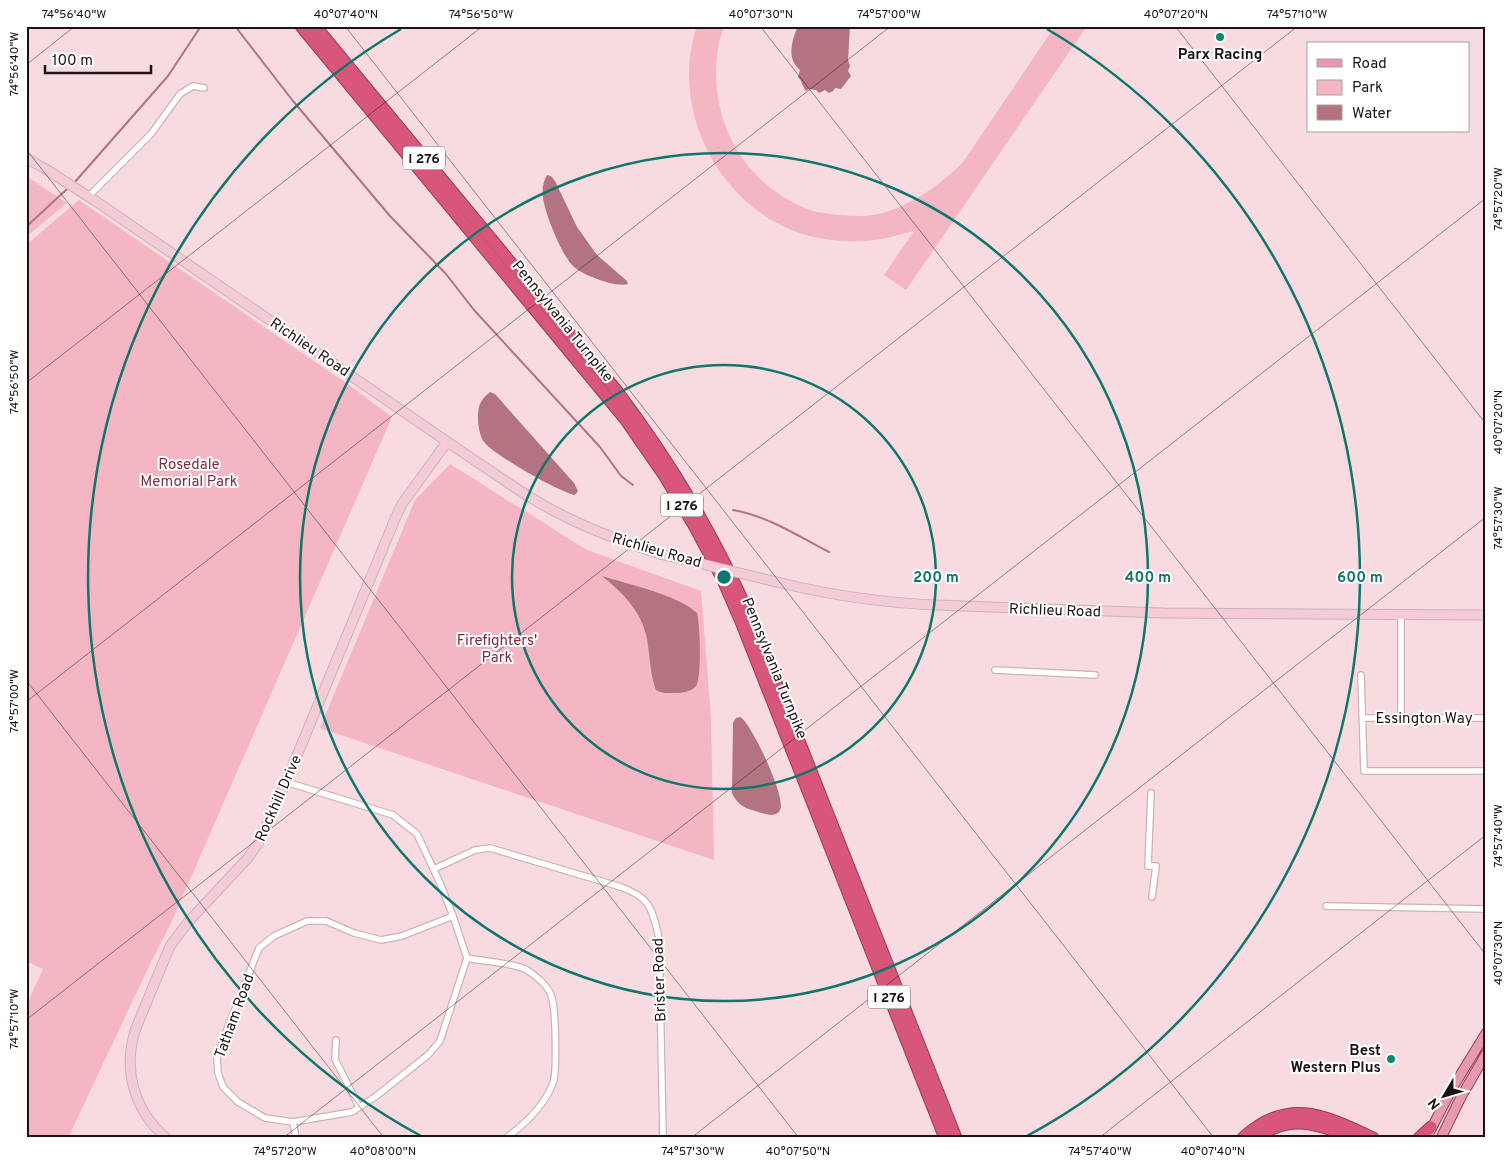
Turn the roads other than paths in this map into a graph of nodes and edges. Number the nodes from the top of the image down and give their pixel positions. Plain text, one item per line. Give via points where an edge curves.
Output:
1 (301, 26) edge
2 (315, 26) edge
3 (204, 88) dead end
4 (26, 158) edge
5 (88, 197) junction
6 (447, 442) junction
7 (1401, 614) junction
8 (1486, 614) edge
9 (995, 670) dead end
10 (1095, 675) dead end
11 (1361, 675) dead end
12 (1363, 718) junction
13 (1402, 718) junction
14 (1486, 718) edge
15 (1486, 771) edge
16 (286, 782) junction
17 (1151, 793) dead end
18 (434, 869) junction
19 (1152, 897) dead end
20 (1326, 906) dead end
21 (1486, 910) edge
22 (453, 916) junction
23 (467, 958) junction
24 (1486, 1033) edge
25 (336, 1040) dead end
26 (1486, 1054) edge
27 (359, 1107) junction
28 (293, 1122) junction
29 (1429, 1132) edge
30 (509, 1137) edge
31 (166, 1138) edge
32 (296, 1138) edge
33 (663, 1138) edge
34 (945, 1138) edge
35 (956, 1138) edge
36 (1243, 1138) edge
37 (1258, 1138) edge
38 (1352, 1138) edge
39 (1373, 1138) edge
40 (1419, 1138) edge
41 (1441, 1138) edge

1 - 34 highway, Pennsylvania Turnpike / I 276 via 626,420 679,498 708,550 742,624
2 - 35 highway, Pennsylvania Turnpike / I 276 via 616,390 694,504 750,617
3 - 5 street via 193,86 180,94 151,134
4 - 5 main road, Richlieu Road
5 - 6 main road, Richlieu Road
6 - 7 main road, Richlieu Road, bridge via 541,504 619,541 660,554 855,598 918,604 1162,613
6 - 16 main road, Rockhill Drive via 402,504
7 - 8 main road, Richlieu Road
7 - 13 street
9 - 10 street
11 - 12 street
12 - 13 street, Essington Way
12 - 15 street via 1364,771
13 - 14 street, Essington Way
16 - 18 street via 393,815 417,834
16 - 31 main road, Rockhill Drive via 252,852 170,946 132,1038 130,1061 135,1093 144,1113
17 - 19 street via 1148,866 1156,866
18 - 22 street
18 - 33 street, Brister Road via 475,850 490,848 638,893 648,904 659,938
20 - 21 street
22 - 23 street
22 - 28 street, Tatham Road via 402,936 381,940 326,921 307,921 274,936 260,948 222,1040 217,1059 218,1073 223,1087 249,1110 265,1118
23 - 27 street, Tatham Road via 440,1041 428,1056
23 - 30 street via 526,970 551,995 555,1026 554,1081 538,1109
24 - 29 main road
25 - 27 street via 335,1059
26 - 41 main road
27 - 28 street, Tatham Road via 352,1112
28 - 32 street
29 - 40 highway
36 - 39 highway via 1250,1130 1279,1116 1311,1113
37 - 38 highway via 1276,1127 1295,1123 1311,1123

